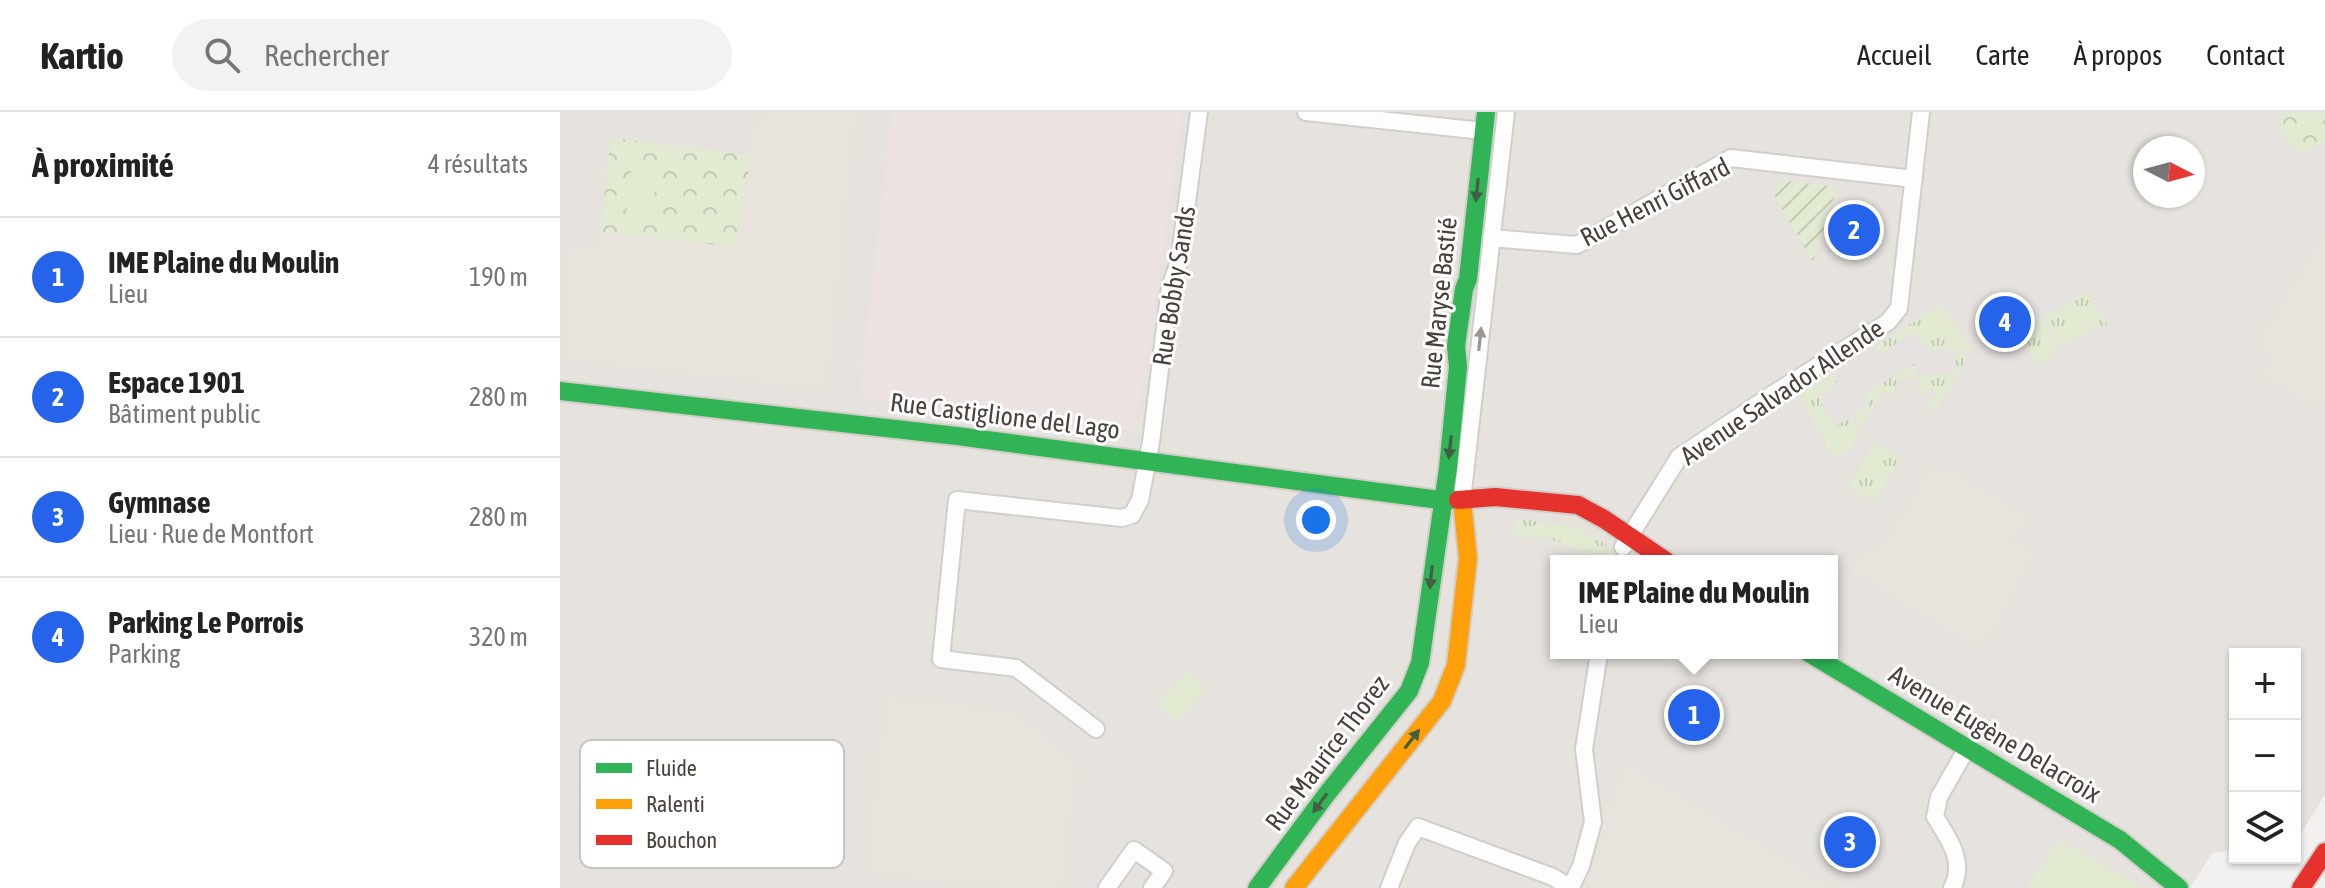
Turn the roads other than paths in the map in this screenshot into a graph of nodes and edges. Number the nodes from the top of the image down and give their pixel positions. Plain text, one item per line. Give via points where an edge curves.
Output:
1 (1199, 112) edge
2 (1306, 112) edge
3 (1506, 112) edge
4 (1921, 112) edge
5 (1485, 121) edge
6 (1914, 179) junction
7 (1491, 238) junction
8 (560, 391) edge
9 (1148, 460) junction
10 (1443, 500) junction
11 (1470, 500) junction
12 (1626, 541) junction
13 (1639, 555) edge
14 (1654, 555) edge
15 (1598, 659) edge
16 (1819, 659) edge
17 (1096, 729) dead end
18 (1967, 748) junction
19 (2325, 852) edge
20 (2151, 865) junction
21 (1570, 887) edge
22 (1107, 888) edge
23 (1152, 888) edge
24 (1257, 888) edge
25 (1294, 888) edge
26 (1389, 888) edge
27 (1952, 888) edge
28 (2167, 888) edge
29 (2179, 888) edge
30 (2301, 888) edge

1 - 9 street, Rue Bobby Sands
2 - 5 street
3 - 7 street, Rue Maryse Bastié
4 - 6 street, Avenue Salvador Allende
5 -> 10 main road, Rue Maryse Bastié via 1456,346
6 - 7 street, Rue Henri Giffard via 1731,158 1577,245
6 - 12 street, Avenue Salvador Allende via 1899,308 1888,322 1679,457
11 -> 7 street, Rue Maryse Bastié
8 - 9 main road, Rue Castiglione del Lago
9 - 10 main road, Rue Castiglione del Lago
9 - 17 street, Rue Bobby Sands via 1140,500 1132,515 1122,518 957,500 941,659 1016,668
10 - 11 main road, Rue Castiglione del Lago
10 -> 24 main road, Rue Maurice Thorez via 1420,663 1409,691
11 - 12 main road via 1495,497 1578,505
25 -> 11 main road via 1442,701 1456,665
12 - 13 main road
12 - 14 main road
15 - 21 street via 1584,749 1593,822
16 - 18 main road, Avenue Eugène Delacroix
18 - 20 main road, Avenue Eugène Delacroix via 2120,840
18 - 27 street via 1939,797 1935,817 1953,845 1957,866
19 - 30 main road
20 - 28 main road, Avenue Eugène Delacroix
20 - 29 main road, Avenue Eugène Delacroix
21 - 26 street via 1418,827
22 - 23 street via 1134,850 1164,871

